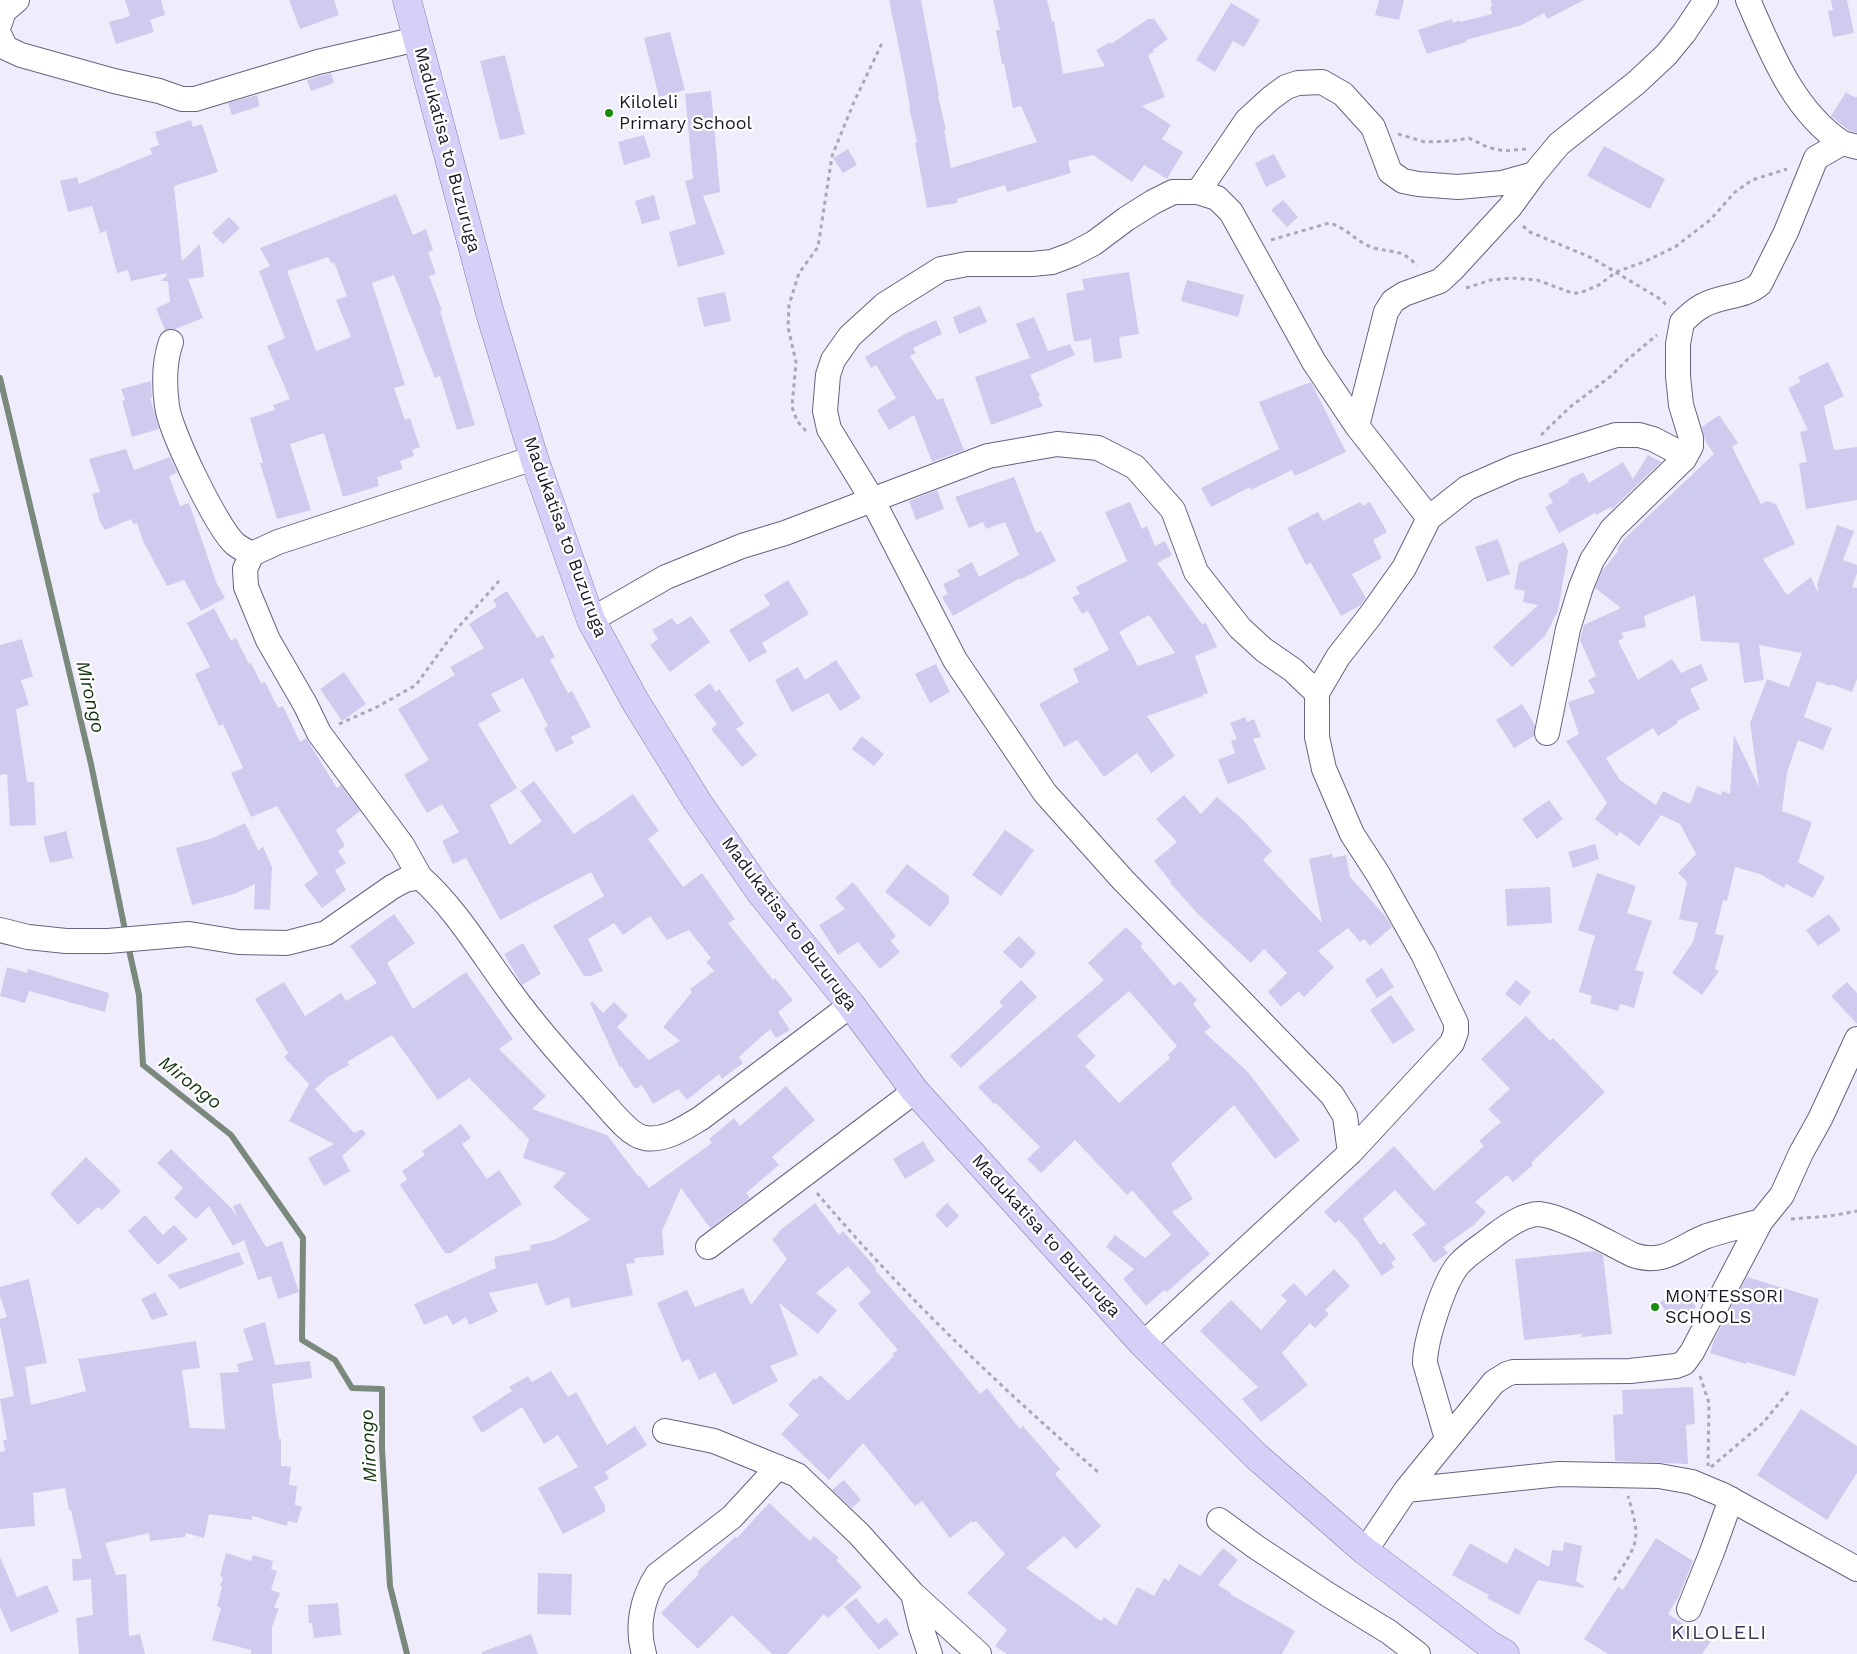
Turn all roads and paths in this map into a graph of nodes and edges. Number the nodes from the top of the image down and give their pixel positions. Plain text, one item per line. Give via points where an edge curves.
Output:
1 (407, 0) edge
2 (1706, 0) edge
3 (1748, 0) edge
4 (0, 36) edge
5 (417, 39) junction
6 (883, 41) dead end
7 (1373, 127) junction
8 (1558, 144) junction
9 (1849, 145) edge
10 (1816, 158) junction
11 (1534, 174) junction
12 (1198, 192) junction
13 (1510, 207) junction
14 (1248, 244) junction
15 (1616, 272) junction
16 (1436, 282) junction
17 (1682, 322) junction
18 (171, 342) dead end
19 (1357, 426) junction
20 (806, 432) dead end
21 (1537, 440) dead end
22 (534, 458) junction
23 (1684, 459) junction
24 (872, 500) junction
25 (1429, 518) junction
26 (252, 554) junction
27 (499, 581) dead end
28 (591, 620) junction
29 (1317, 693) junction
30 (1547, 732) dead end
31 (319, 733) junction
32 (420, 877) junction
33 (0, 930) edge
34 (851, 1005) junction
35 (1857, 1039) edge
36 (915, 1091) junction
37 (1350, 1153) junction
38 (802, 1175) junction
39 (1857, 1211) edge
40 (1761, 1221) junction
41 (708, 1247) dead end
42 (1143, 1344) junction
43 (1692, 1352) junction
44 (1789, 1391) dead end
45 (665, 1430) dead end
46 (1447, 1439) junction
47 (778, 1467) junction
48 (1098, 1472) dead end
49 (1622, 1474) junction
50 (1406, 1490) junction
51 (1731, 1499) junction
52 (1219, 1520) dead end
53 (1365, 1551) junction
54 (1857, 1569) edge
55 (1614, 1580) dead end
56 (913, 1594) junction
57 (1689, 1609) dead end
58 (1494, 1651) edge
59 (644, 1654) edge
60 (930, 1654) edge
61 (978, 1654) edge
62 (1418, 1654) edge

1 - 5 main road, Madukatisa to Buzuruga
2 - 8 street via 1666,55 1636,83
3 - 9 street via 1794,94 1827,133
4 - 5 street via 6,48 38,60 182,99 195,99 318,62
5 - 22 main road, Madukatisa to Buzuruga via 490,313
6 - 20 path via 832,156 818,248 799,273 789,305 788,327 796,362 792,407
7 - 8 path via 1425,142 1469,138 1504,150
7 - 11 street via 1390,172 1404,180 1458,187 1502,183
7 - 12 street via 1343,94 1322,82 1286,87 1247,120
8 - 11 street
9 - 10 street
10 - 15 path via 1752,180 1735,192 1710,220 1675,247
10 - 17 street via 1786,232 1760,284 1745,294 1705,304
11 - 13 street
12 - 14 street via 1217,198 1231,212
12 - 24 street via 1173,192 1126,219 1094,243 1052,262 967,264 941,269 884,304 850,336 833,360 828,374 825,411 830,429
13 - 15 path via 1530,232 1592,258
13 - 16 street via 1471,251
14 - 16 path via 1281,238 1329,222 1374,248 1396,250
14 - 19 street via 1314,362
15 - 16 path via 1599,285 1580,293 1537,280 1512,278 1491,280 1469,288
15 - 17 path via 1662,300
16 - 19 street via 1404,294 1386,312
17 - 21 path via 1658,334 1642,347 1570,407
17 - 23 street via 1678,376 1681,404 1691,438 1691,446
18 - 26 street via 165,358 167,408 177,438 218,522 235,544
19 - 25 street
22 - 26 street via 278,542
22 - 28 main road, Madukatisa to Buzuruga
23 - 25 street via 1653,439 1616,435 1515,467 1467,488
23 - 30 street via 1612,529 1592,560 1568,629
24 - 28 street via 742,546 666,578
24 - 29 street via 988,456 1057,444 1098,448 1135,467 1173,510 1196,572 1240,628
24 - 37 street via 955,660 1045,792 1123,880 1332,1095 1344,1116
25 - 29 street via 1404,568 1338,657
26 - 31 street via 245,568 246,587 268,640
27 - 31 path via 455,630 416,685
28 - 34 main road, Madukatisa to Buzuruga via 635,701 697,800 760,892
29 - 37 street via 1316,737 1324,769 1352,834 1424,956 1456,1023 1452,1043
31 - 32 street via 402,846
32 - 33 street via 392,887 326,933 287,943 238,942 189,934 66,941 28,938
32 - 34 street via 448,905 558,1052 625,1126 643,1138 661,1138 701,1118
34 - 36 main road, Madukatisa to Buzuruga
35 - 40 street via 1782,1195
36 - 38 street
36 - 42 main road, Madukatisa to Buzuruga
37 - 42 street
38 - 41 street
38 - 48 path via 960,1348
39 - 40 path
40 - 43 street
40 - 46 street via 1706,1237 1671,1255 1655,1258 1633,1255 1548,1216 1532,1215 1505,1228 1459,1264 1448,1280 1437,1311 1425,1363
42 - 53 main road, Madukatisa to Buzuruga via 1256,1456
43 - 44 path via 1709,1403 1708,1470 1763,1423
43 - 46 street via 1684,1363 1676,1366 1630,1371 1507,1374 1494,1382
45 - 47 street via 714,1441
46 - 50 street
47 - 56 street via 797,1475 859,1534
47 - 59 street via 732,1517 657,1575 642,1609 640,1628
49 - 50 street via 1559,1474
49 - 51 street via 1692,1482
49 - 55 path via 1637,1540
50 - 53 street
51 - 54 street
51 - 57 street
52 - 62 street
53 - 58 main road, Madukatisa to Buzuruga
56 - 60 street
56 - 61 street

